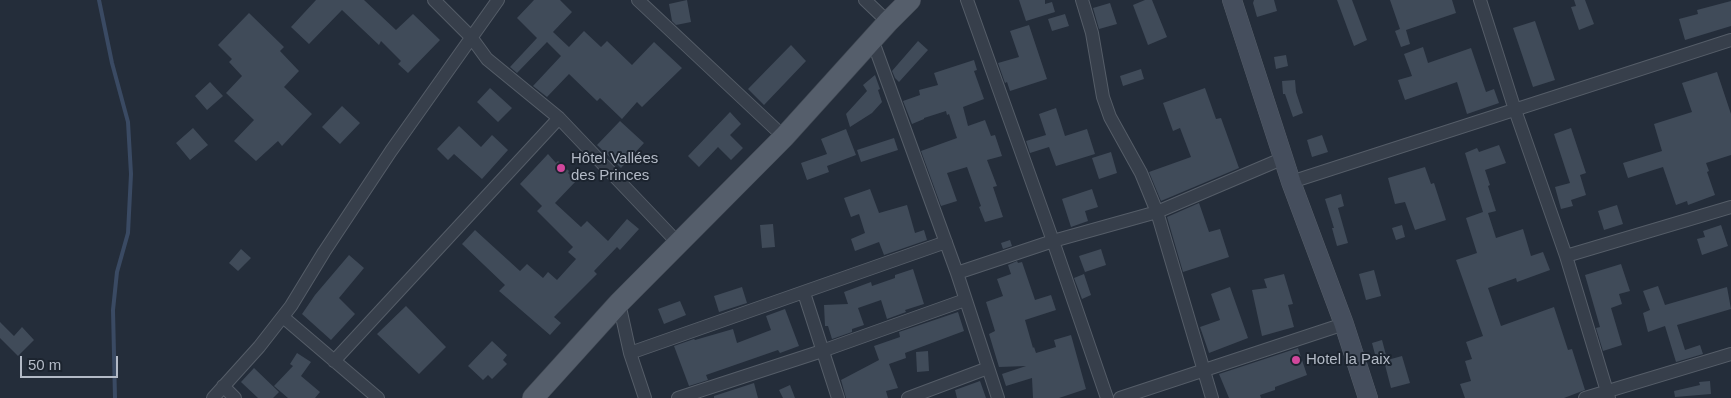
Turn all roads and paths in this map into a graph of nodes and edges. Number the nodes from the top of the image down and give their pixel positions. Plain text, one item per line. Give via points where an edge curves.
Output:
1 (434, 0) edge
2 (498, 0) edge
3 (638, 0) edge
4 (864, 0) edge
5 (910, 0) edge
6 (967, 0) edge
7 (1082, 0) edge
8 (1232, 0) edge
9 (1480, 0) edge
10 (888, 22) junction
11 (471, 37) junction
12 (872, 39) junction
13 (1731, 40) edge
14 (1515, 110) junction
15 (559, 118) junction
16 (784, 137) junction
17 (1284, 158) junction
18 (1291, 182) junction
19 (1731, 206) edge
20 (1157, 212) junction
21 (1053, 241) junction
22 (946, 242) junction
23 (678, 243) junction
24 (1566, 256) junction
25 (956, 273) junction
26 (804, 293) junction
27 (965, 300) junction
28 (619, 303) junction
29 (283, 317) junction
30 (1344, 324) junction
31 (822, 350) junction
32 (630, 353) junction
33 (1731, 354) edge
34 (334, 361) junction
35 (988, 368) junction
36 (1203, 371) junction
37 (223, 386) junction
38 (1608, 395) edge
39 (213, 398) edge
40 (235, 398) edge
41 (378, 398) edge
42 (533, 398) edge
43 (645, 398) edge
44 (678, 398) edge
45 (838, 398) edge
46 (908, 398) edge
47 (998, 398) edge
48 (1107, 398) edge
49 (1120, 398) edge
50 (1212, 398) edge
51 (1368, 398) edge
52 (1585, 398) edge

1 - 11 street
2 - 11 street
3 - 16 street
4 - 10 street
5 - 10 main road
6 - 21 street
7 - 20 street via 1110,118 1141,173
8 - 17 street
9 - 14 street
10 - 12 main road
11 - 15 street via 487,59
11 - 29 street via 391,151
12 - 16 main road
12 - 22 street
13 - 14 street
14 - 18 street
14 - 24 street
15 - 23 street
15 - 34 street
16 - 23 main road
17 - 18 street
17 - 20 street
18 - 30 street
19 - 24 street
20 - 21 street
20 - 36 street
21 - 25 street
21 - 48 street
22 - 25 street
22 - 26 street
23 - 28 main road
24 - 38 street
25 - 27 street
26 - 31 street
26 - 32 street
27 - 31 street
27 - 35 street
28 - 32 street
28 - 42 main road
29 - 34 street
29 - 37 street
30 - 36 street
30 - 51 street
31 - 44 street
31 - 45 street
32 - 43 street
33 - 38 street
34 - 41 street
35 - 46 street
35 - 47 street
36 - 49 street
36 - 50 street
37 - 39 street
37 - 40 street
38 - 52 street

